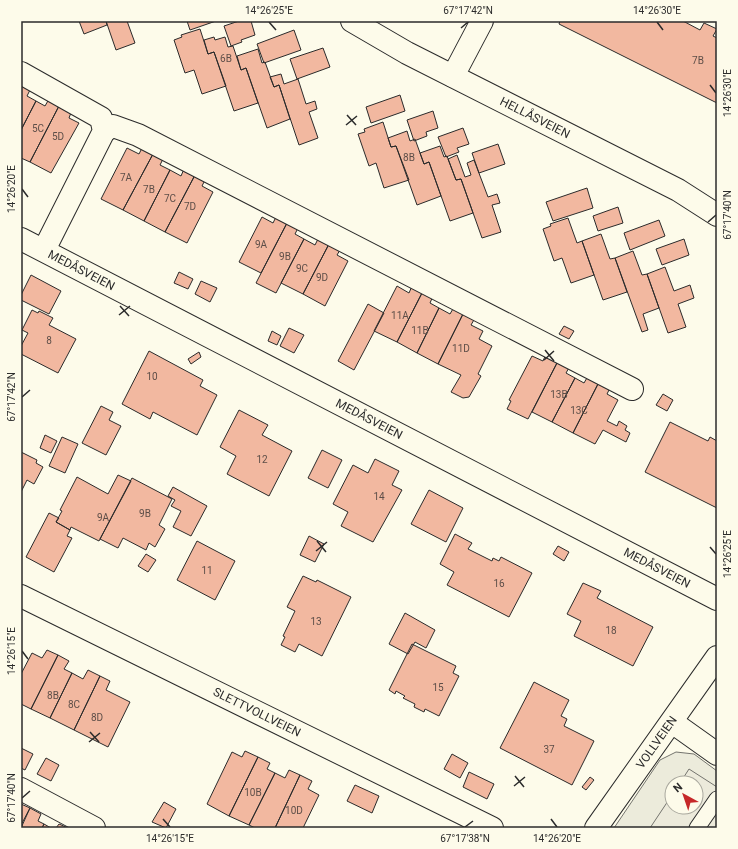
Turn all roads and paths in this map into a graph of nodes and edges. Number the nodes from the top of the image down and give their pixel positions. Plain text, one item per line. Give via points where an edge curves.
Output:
1 (352, 21) edge
2 (482, 21) edge
3 (21, 73) edge
4 (453, 76) junction
5 (104, 131) junction
6 (717, 215) edge
7 (21, 239) edge
8 (44, 250) junction
9 (632, 389) dead end
10 (21, 596) edge
11 (717, 599) edge
12 (717, 657) edge
13 (672, 722) junction
14 (717, 754) edge
15 (21, 790) edge
16 (717, 798) edge
17 (94, 828) edge
18 (492, 828) edge
19 (596, 828) edge
20 (698, 828) edge

1 - 4 street, HELLÅSVEIEN
2 - 4 street
3 - 5 street via 101,118
4 - 6 street, HELLÅSVEIEN via 678,190
5 - 8 street
5 - 9 street via 113,126 138,135
7 - 8 street, MEDÅSVEIEN
8 - 11 street, MEDÅSVEIEN
10 - 18 street, SLETTVOLLVEIEN
12 - 13 street, VOLLVEIEN
13 - 14 street
13 - 19 street, VOLLVEIEN
15 - 17 street
16 - 20 lane

